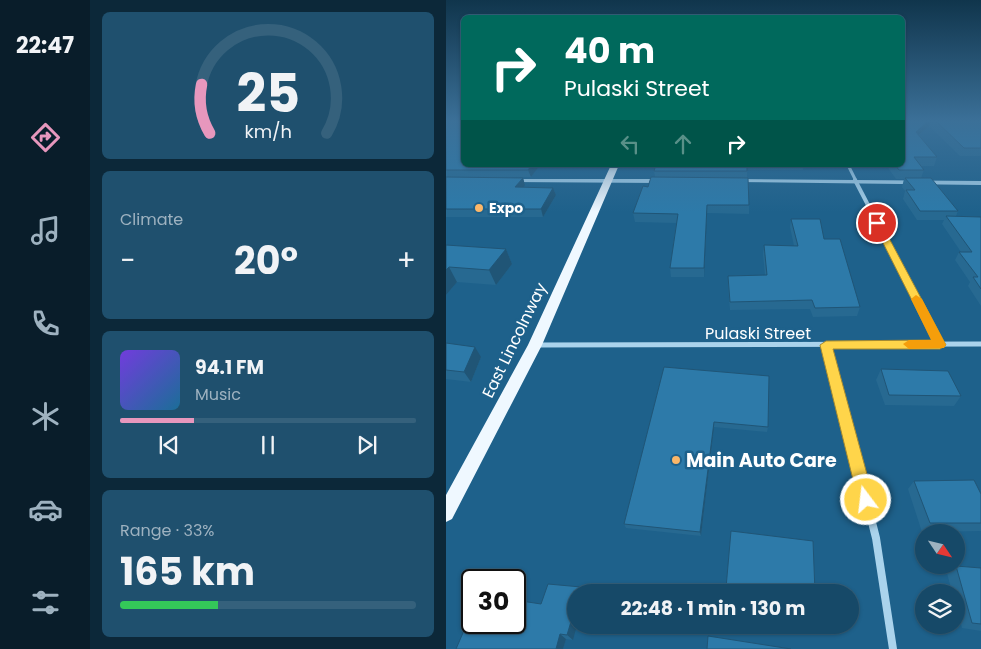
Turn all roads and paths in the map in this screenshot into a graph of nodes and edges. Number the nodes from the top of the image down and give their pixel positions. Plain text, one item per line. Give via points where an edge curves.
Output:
1 (614, 167) edge
2 (849, 167) edge
3 (608, 180) junction
4 (508, 181) edge
5 (668, 181) edge
6 (726, 181) edge
7 (856, 182) junction
8 (981, 183) edge
9 (981, 344) edge
10 (535, 345) junction
11 (826, 345) junction
12 (940, 345) junction
13 (446, 513) edge
14 (893, 649) edge

1 - 3 main road, East Lincolnway
2 - 7 street
3 - 4 street
3 - 5 street
3 - 10 main road, East Lincolnway
6 - 7 street
7 - 8 street
7 - 12 street
9 - 12 street, Pulaski Street
10 - 11 street, Pulaski Street
10 - 13 main road, East Lincolnway
11 - 12 street, Pulaski Street
11 - 14 street via 876,538

